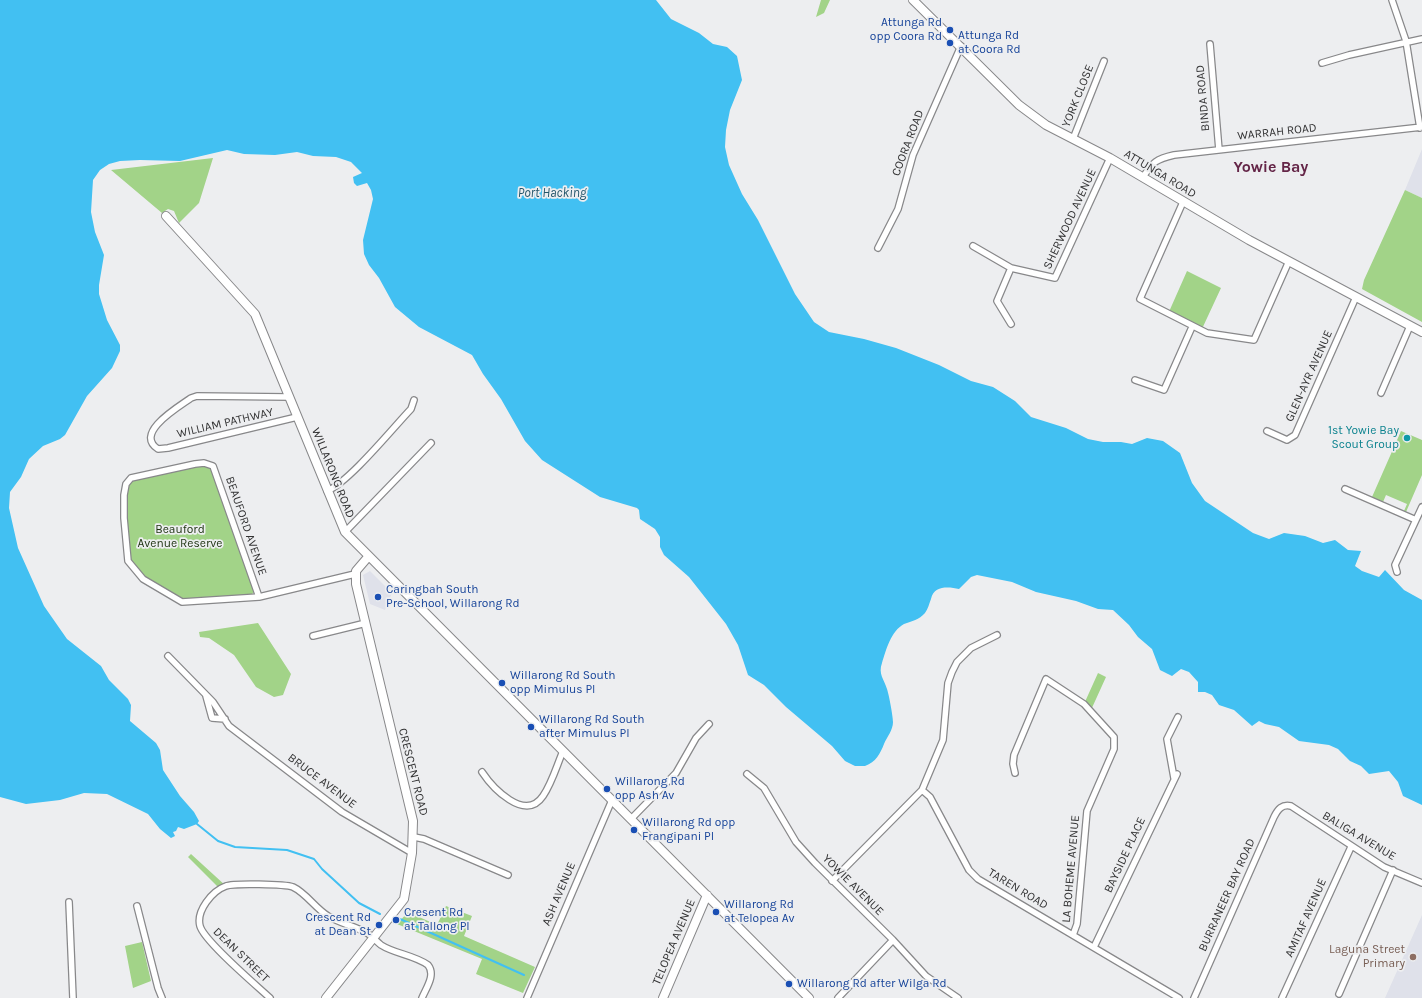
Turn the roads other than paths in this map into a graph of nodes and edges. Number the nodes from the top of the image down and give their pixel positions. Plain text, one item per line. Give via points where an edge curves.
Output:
1 (914, 0) edge
2 (1392, 0) edge
3 (1422, 39) edge
4 (1406, 41) junction
5 (1210, 44) dead end
6 (961, 46) junction
7 (1104, 61) dead end
8 (1322, 63) dead end
9 (1421, 128) edge
10 (1073, 139) junction
11 (1219, 150) junction
12 (1110, 158) junction
13 (1143, 178) junction
14 (1183, 202) junction
15 (166, 216) dead end
16 (973, 246) dead end
17 (878, 248) dead end
18 (1289, 261) junction
19 (1011, 268) junction
20 (1356, 297) junction
21 (1011, 324) dead end
22 (1410, 326) junction
23 (1192, 327) junction
24 (1422, 332) edge
25 (1135, 380) dead end
26 (1380, 393) dead end
27 (289, 397) junction
28 (414, 400) dead end
29 (297, 417) junction
30 (1267, 431) dead end
31 (431, 443) dead end
32 (1345, 488) dead end
33 (327, 491) junction
34 (1422, 506) edge
35 (1416, 520) junction
36 (345, 532) junction
37 (368, 557) junction
38 (1397, 572) dead end
39 (355, 574) junction
40 (259, 597) junction
41 (366, 623) junction
42 (997, 635) dead end
43 (313, 636) dead end
44 (168, 656) dead end
45 (205, 694) junction
46 (1178, 717) dead end
47 (224, 719) junction
48 (709, 724) dead end
49 (563, 751) junction
50 (482, 772) dead end
51 (1015, 773) dead end
52 (747, 774) dead end
53 (922, 790) junction
54 (612, 800) junction
55 (1286, 805) joint
56 (631, 819) junction
57 (414, 837) junction
58 (1350, 847) junction
59 (412, 853) junction
60 (1393, 870) junction
61 (508, 876) dead end
62 (832, 881) junction
63 (1422, 883) edge
64 (707, 895) junction
65 (69, 902) dead end
66 (138, 906) dead end
67 (1073, 935) junction
68 (374, 939) junction
69 (893, 940) junction
70 (1094, 947) junction
71 (1338, 994) dead end
72 (73, 998) edge
73 (162, 998) edge
74 (270, 998) edge
75 (326, 998) edge
76 (422, 998) edge
77 (528, 998) edge
78 (663, 998) edge
79 (809, 998) edge
80 (838, 998) edge
81 (958, 998) edge
82 (1178, 998) edge
83 (1194, 998) edge
84 (1282, 998) edge

1 - 6 street, ATTUNGA ROAD
2 - 4 street
3 - 4 street
4 - 8 street
4 - 9 street
5 - 11 street, BINDA ROAD
6 - 10 street, ATTUNGA ROAD via 1019,105 1046,125
6 - 17 street, COORA ROAD via 913,155 907,170 902,197
7 - 10 street, YORK CLOSE
9 - 11 street, WARRAH ROAD
10 - 12 street, ATTUNGA ROAD
11 - 13 street, WARRAH ROAD via 1158,159
12 - 13 street, ATTUNGA ROAD
12 - 19 street, SHERWOOD AVENUE via 1055,278
13 - 14 street, ATTUNGA ROAD
14 - 18 street, ATTUNGA ROAD
14 - 23 street via 1140,299
15 - 27 street, WILLARONG ROAD via 255,314
16 - 19 street
18 - 20 street, ATTUNGA ROAD
18 - 23 street via 1254,340 1207,333
19 - 21 street via 997,301
20 - 22 street, ATTUNGA ROAD
20 - 30 street, GLEN-AYR AVENUE via 1295,435 1287,440
22 - 24 street, ATTUNGA ROAD
22 - 26 street
23 - 25 street via 1164,390
27 - 29 street, WILLARONG ROAD
27 - 29 street, WILLIAM PATHWAY via 204,395 191,398 156,425 152,442 158,449
28 - 33 street via 411,410 369,454 335,488
29 - 33 street, WILLARONG ROAD
31 - 36 street
32 - 35 street
33 - 36 street, WILLARONG ROAD
34 - 35 street
35 - 38 street via 1395,564
36 - 37 street, WILLARONG ROAD
37 - 39 street
37 - 49 street, WILLARONG ROAD
39 - 40 street, BEAUFORD AVENUE
39 - 41 street, CRESCENT ROAD
40 - 40 street, BEAUFORD AVENUE via 182,602 138,575 127,556 124,495 128,481 131,478 196,464 213,466
41 - 43 street
41 - 57 street, CRESCENT ROAD via 413,821
42 - 53 street via 971,648 957,662 952,672 948,683 943,740
44 - 45 street, BRUCE AVENUE
45 - 47 street, BRUCE AVENUE via 220,710
45 - 47 street, BRUCE AVENUE via 212,718
46 - 70 street, BAYSIDE PLACE via 1167,739 1175,776
47 - 59 street, BRUCE AVENUE via 229,726 342,812
48 - 56 street via 696,738 676,773
49 - 50 street via 543,796 534,804 520,804 501,795
49 - 54 street, WILLARONG ROAD
51 - 67 street, LA BOHEME AVENUE via 1014,755 1046,679 1084,704 1114,737 1114,749 1087,811 1077,924
52 - 62 street, YOWIE AVENUE via 764,788 796,842
53 - 62 street
53 - 67 street, TAREN ROAD via 930,797 969,870 978,879
54 - 56 street, WILLARONG ROAD
54 - 77 street, ASH AVENUE
55 - 58 street, BALIGA AVENUE
55 - 83 street, BURRANEER BAY ROAD via 1277,811 1274,817
56 - 64 street, WILLARONG ROAD
57 - 59 street, CRESCENT ROAD
57 - 61 street
58 - 60 street, BALIGA AVENUE
58 - 84 street, AMITAF AVENUE
59 - 68 street, CRESCENT ROAD via 404,899
60 - 63 street, BALIGA AVENUE
60 - 71 street
62 - 69 street, YOWIE AVENUE
64 - 78 street, TELOPEA AVENUE
64 - 79 street, WILLARONG ROAD
65 - 72 street
66 - 73 street
67 - 70 street, TAREN ROAD
68 - 74 street, DEAN STREET via 367,933 320,911 299,890 291,887 230,885 220,888 202,909 200,926 210,940
68 - 75 street, CRESCENT ROAD
68 - 76 street via 381,945 425,963 431,969 431,977
69 - 80 street
69 - 81 street, YOWIE AVENUE via 932,981
70 - 82 street, TAREN ROAD

